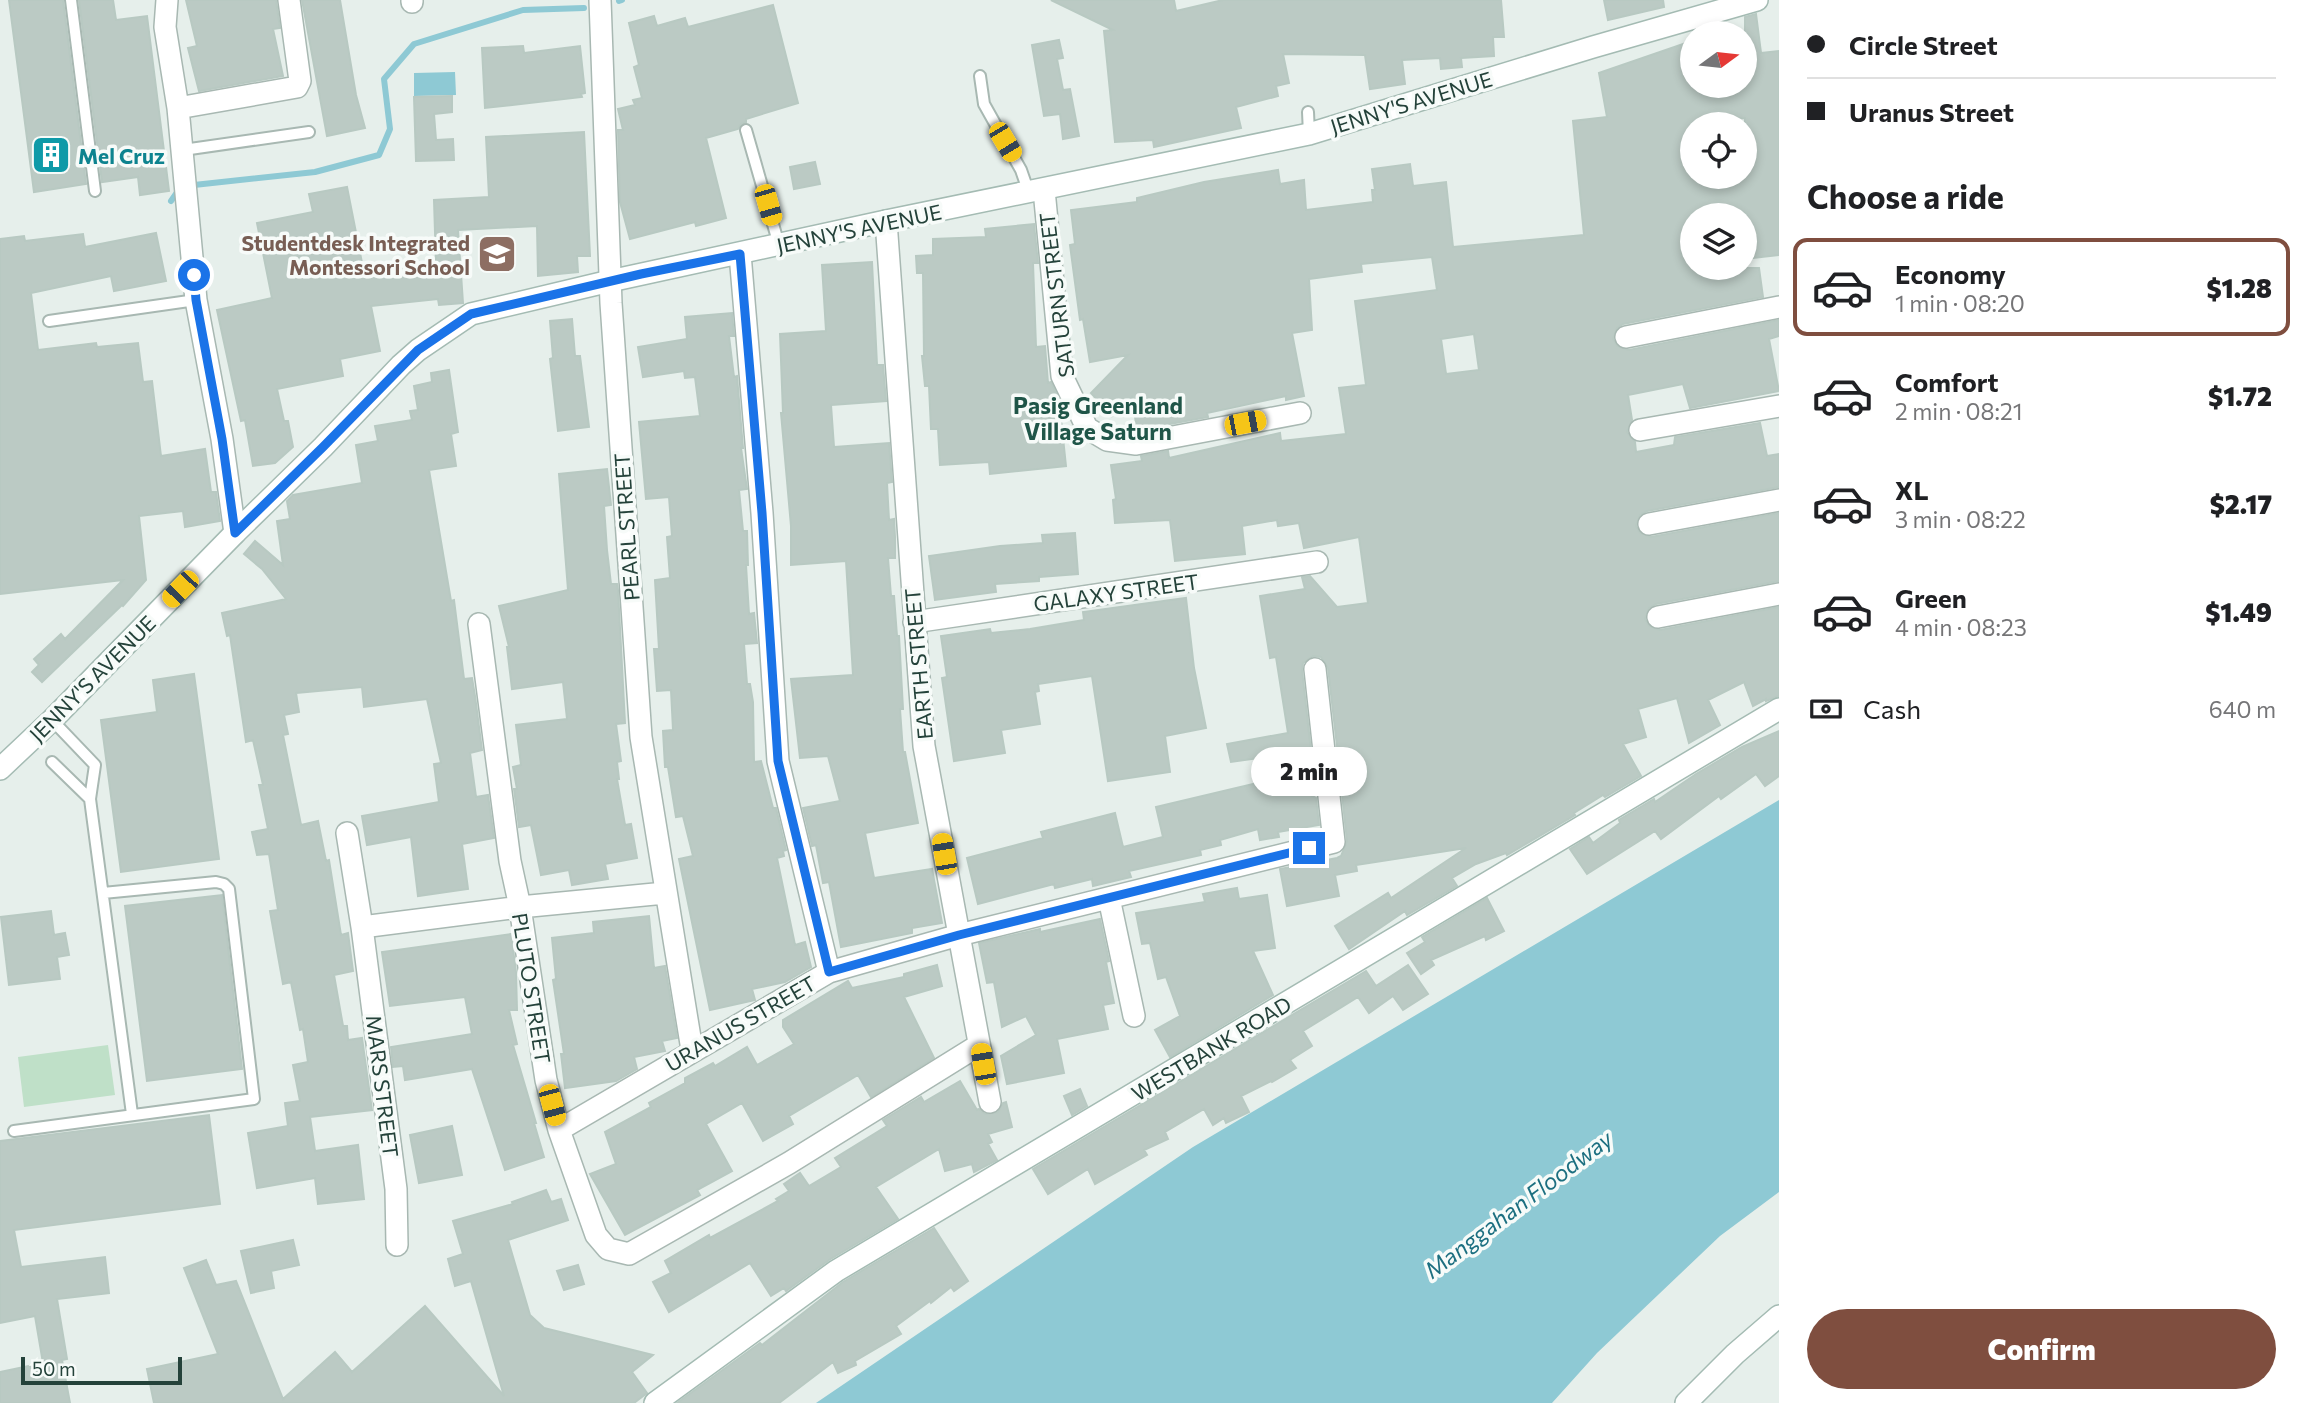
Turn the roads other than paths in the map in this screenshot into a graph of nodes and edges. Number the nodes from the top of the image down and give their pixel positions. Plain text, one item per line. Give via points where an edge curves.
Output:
1 (71, 0) edge
2 (167, 0) edge
3 (289, 0) edge
4 (600, 0) edge
5 (1757, 0) edge
6 (980, 76) dead end
7 (178, 108) junction
8 (1308, 112) dead end
9 (746, 130) dead end
10 (309, 132) dead end
11 (1309, 134) junction
12 (183, 150) junction
13 (95, 191) dead end
14 (1037, 191) junction
15 (886, 221) junction
16 (779, 245) junction
17 (740, 254) junction
18 (610, 281) junction
19 (196, 300) junction
20 (1779, 307) edge
21 (49, 321) dead end
22 (1626, 337) dead end
23 (1779, 406) edge
24 (1300, 413) dead end
25 (1640, 430) dead end
26 (1779, 500) edge
27 (1649, 524) dead end
28 (235, 533) junction
29 (1317, 562) dead end
30 (1779, 594) edge
31 (1658, 617) dead end
32 (914, 622) junction
33 (479, 624) dead end
34 (1315, 669) dead end
35 (1779, 709) edge
36 (52, 720) junction
37 (52, 762) dead end
38 (0, 769) edge
39 (90, 799) junction
40 (347, 833) dead end
41 (665, 892) junction
42 (103, 893) junction
43 (1109, 898) junction
44 (520, 907) junction
45 (362, 927) junction
46 (959, 935) junction
47 (829, 972) junction
48 (1134, 1016) dead end
49 (979, 1045) junction
50 (692, 1050) junction
51 (990, 1102) dead end
52 (132, 1114) junction
53 (559, 1130) junction
54 (14, 1131) dead end
55 (397, 1245) dead end
56 (1779, 1316) edge
57 (655, 1403) edge
58 (1686, 1403) edge

1 - 13 lane
2 - 7 street via 165,27
3 - 7 street via 300,81 297,87
4 - 18 street, PEARL STREET
5 - 11 street, JENNY'S AVENUE
6 - 14 lane via 984,104
7 - 12 street
8 - 11 lane
9 - 16 lane
10 - 12 lane
11 - 14 street, JENNY'S AVENUE
12 - 19 street
14 - 15 street, JENNY'S AVENUE
14 - 24 street, SATURN STREET via 1062,376 1087,428 1107,440 1136,444
15 - 16 street, JENNY'S AVENUE
15 - 32 street, EARTH STREET
16 - 17 street, JENNY'S AVENUE
17 - 18 street, JENNY'S AVENUE
17 - 47 street via 778,761
18 - 28 street, JENNY'S AVENUE via 471,314 410,358
18 - 41 street, PEARL STREET via 641,737
19 - 21 lane
19 - 28 street
20 - 22 street
23 - 25 street
26 - 27 street
28 - 36 street, JENNY'S AVENUE
29 - 32 street, GALAXY STREET
30 - 31 street
32 - 46 street, EARTH STREET via 924,746
33 - 44 street, PLUTO STREET
34 - 43 street, URANUS STREET via 1334,842
35 - 57 street, WESTBANK ROAD via 836,1271
36 - 38 street, JENNY'S AVENUE
36 - 39 lane via 94,765
37 - 39 lane
39 - 42 lane
40 - 45 street, MARS STREET
41 - 44 street
41 - 50 street, PEARL STREET
42 - 52 lane
42 - 52 lane via 216,882 229,889 254,1099
43 - 46 street, URANUS STREET
43 - 48 street
44 - 45 street
44 - 53 street, PLUTO STREET via 546,1080
45 - 55 street, MARS STREET via 396,1189
46 - 47 street, URANUS STREET
46 - 49 street, EARTH STREET
47 - 50 street, URANUS STREET
49 - 51 street, EARTH STREET
49 - 53 street, PLUTO STREET via 789,1163 629,1254 608,1249 596,1236
50 - 53 street, URANUS STREET
52 - 54 lane
56 - 58 street

